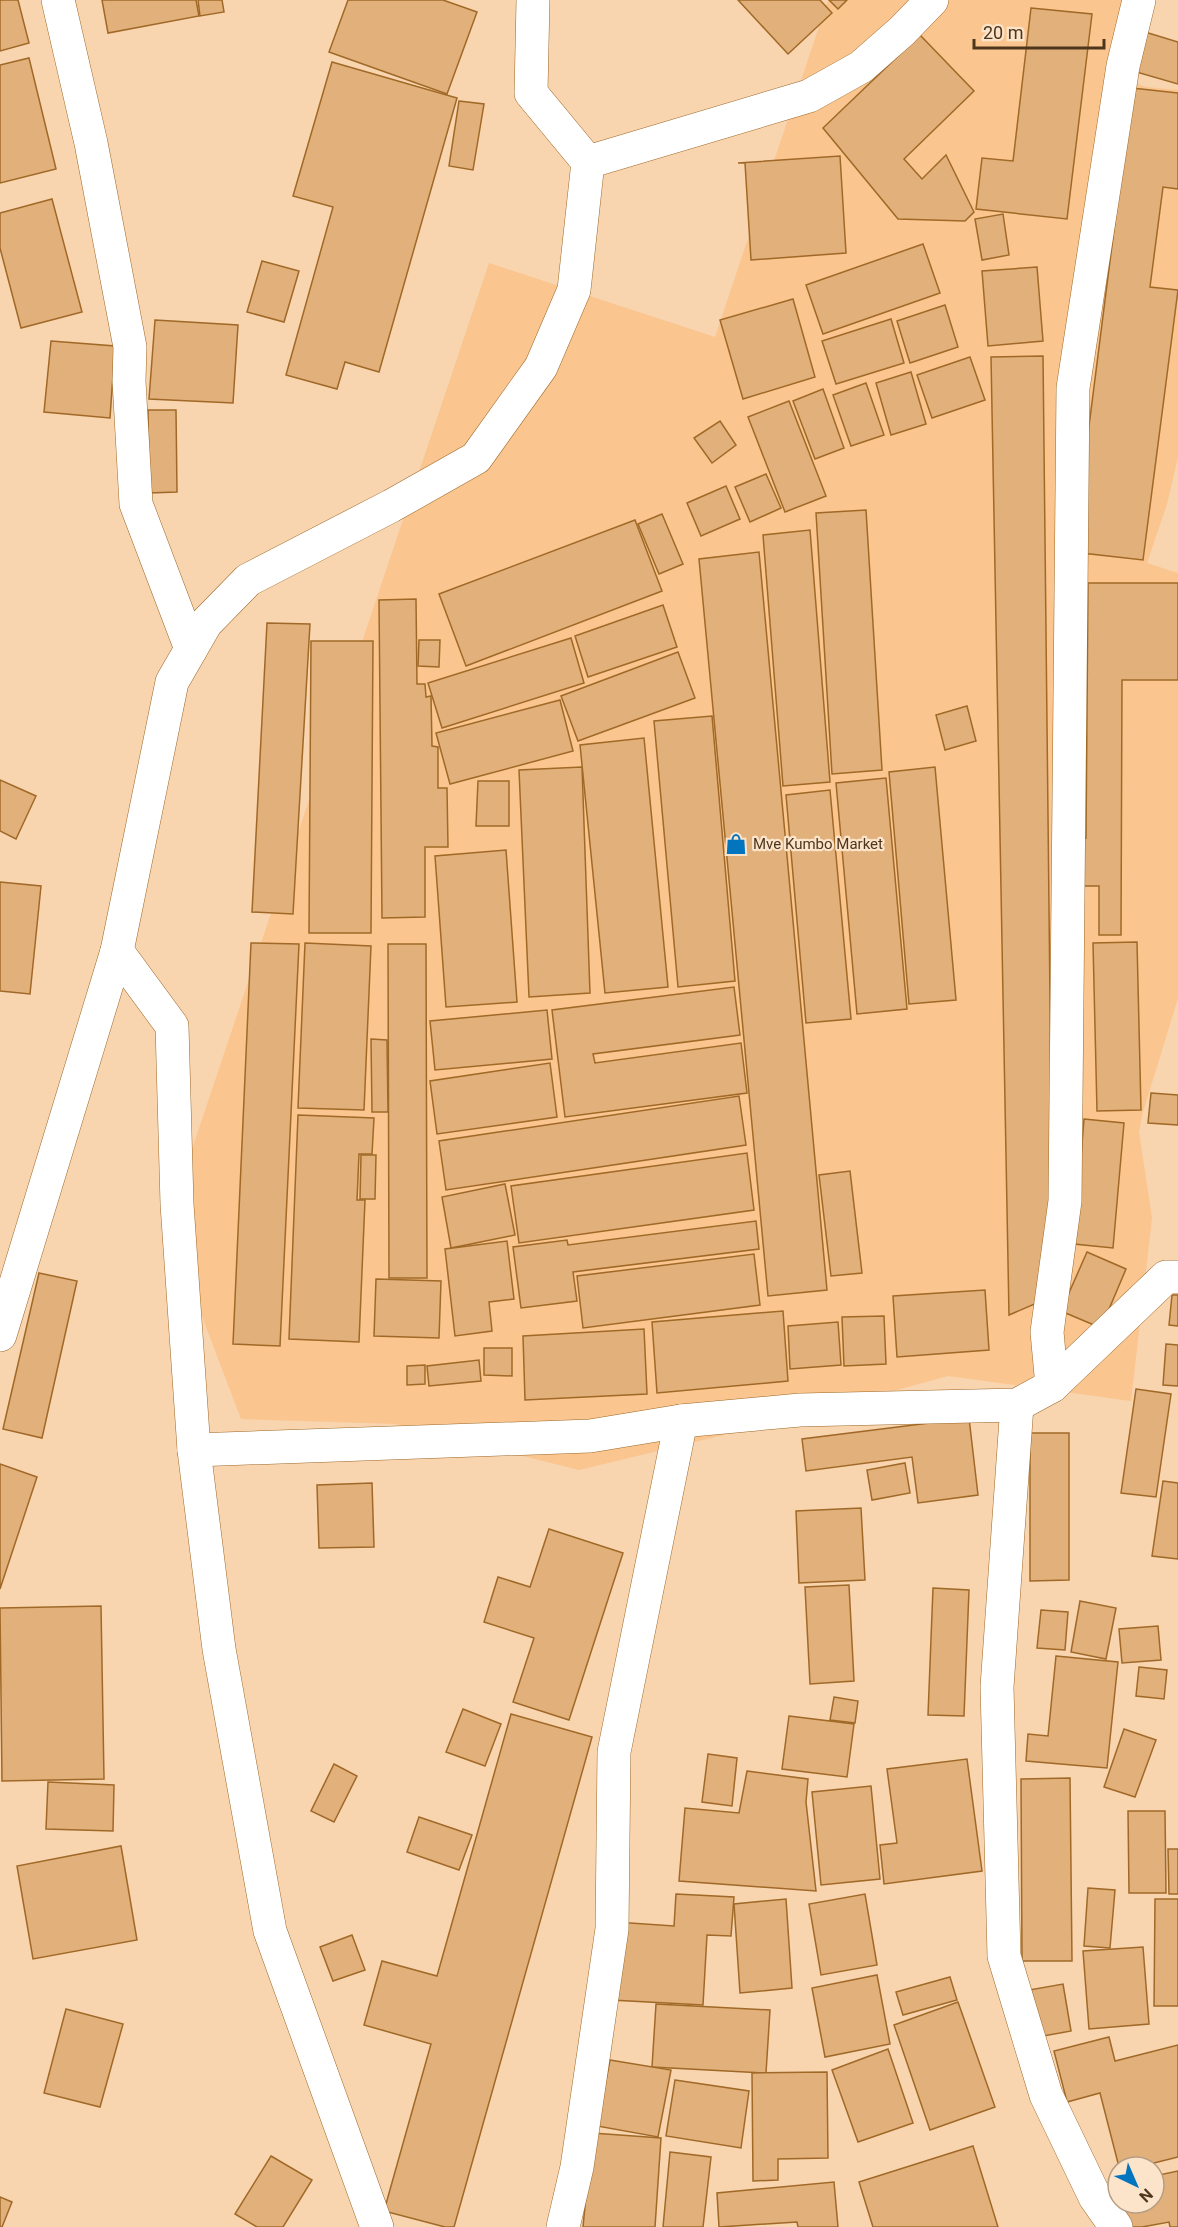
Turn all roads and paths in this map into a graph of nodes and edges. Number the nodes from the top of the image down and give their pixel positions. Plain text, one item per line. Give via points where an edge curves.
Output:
1 (58, 0) edge
2 (532, 0) edge
3 (932, 0) edge
4 (1139, 0) edge
5 (588, 162) junction
6 (191, 649) junction
7 (117, 951) junction
8 (1178, 1277) edge
9 (0, 1335) edge
10 (1052, 1386) junction
11 (1017, 1405) junction
12 (681, 1421) junction
13 (194, 1450) junction
14 (377, 2227) edge
15 (563, 2227) edge
16 (1116, 2227) edge

1 - 6 street via 91,143 130,347 136,504
2 - 5 street via 531,93
3 - 5 street via 861,67 810,96
4 - 10 street via 1123,66 1073,388 1065,1201 1047,1332
5 - 6 street via 574,290 541,367 476,458 248,580 206,622
6 - 7 street via 172,682
7 - 9 street
7 - 13 street via 172,1026 177,1204
8 - 10 street via 1166,1277
10 - 11 street
11 - 12 street via 800,1410
11 - 16 street via 997,1688 1004,1956 1046,2095 1095,2197
12 - 13 street via 590,1436
12 - 15 street via 614,1752 612,1929 577,2167
13 - 14 street via 219,1649 270,1931

